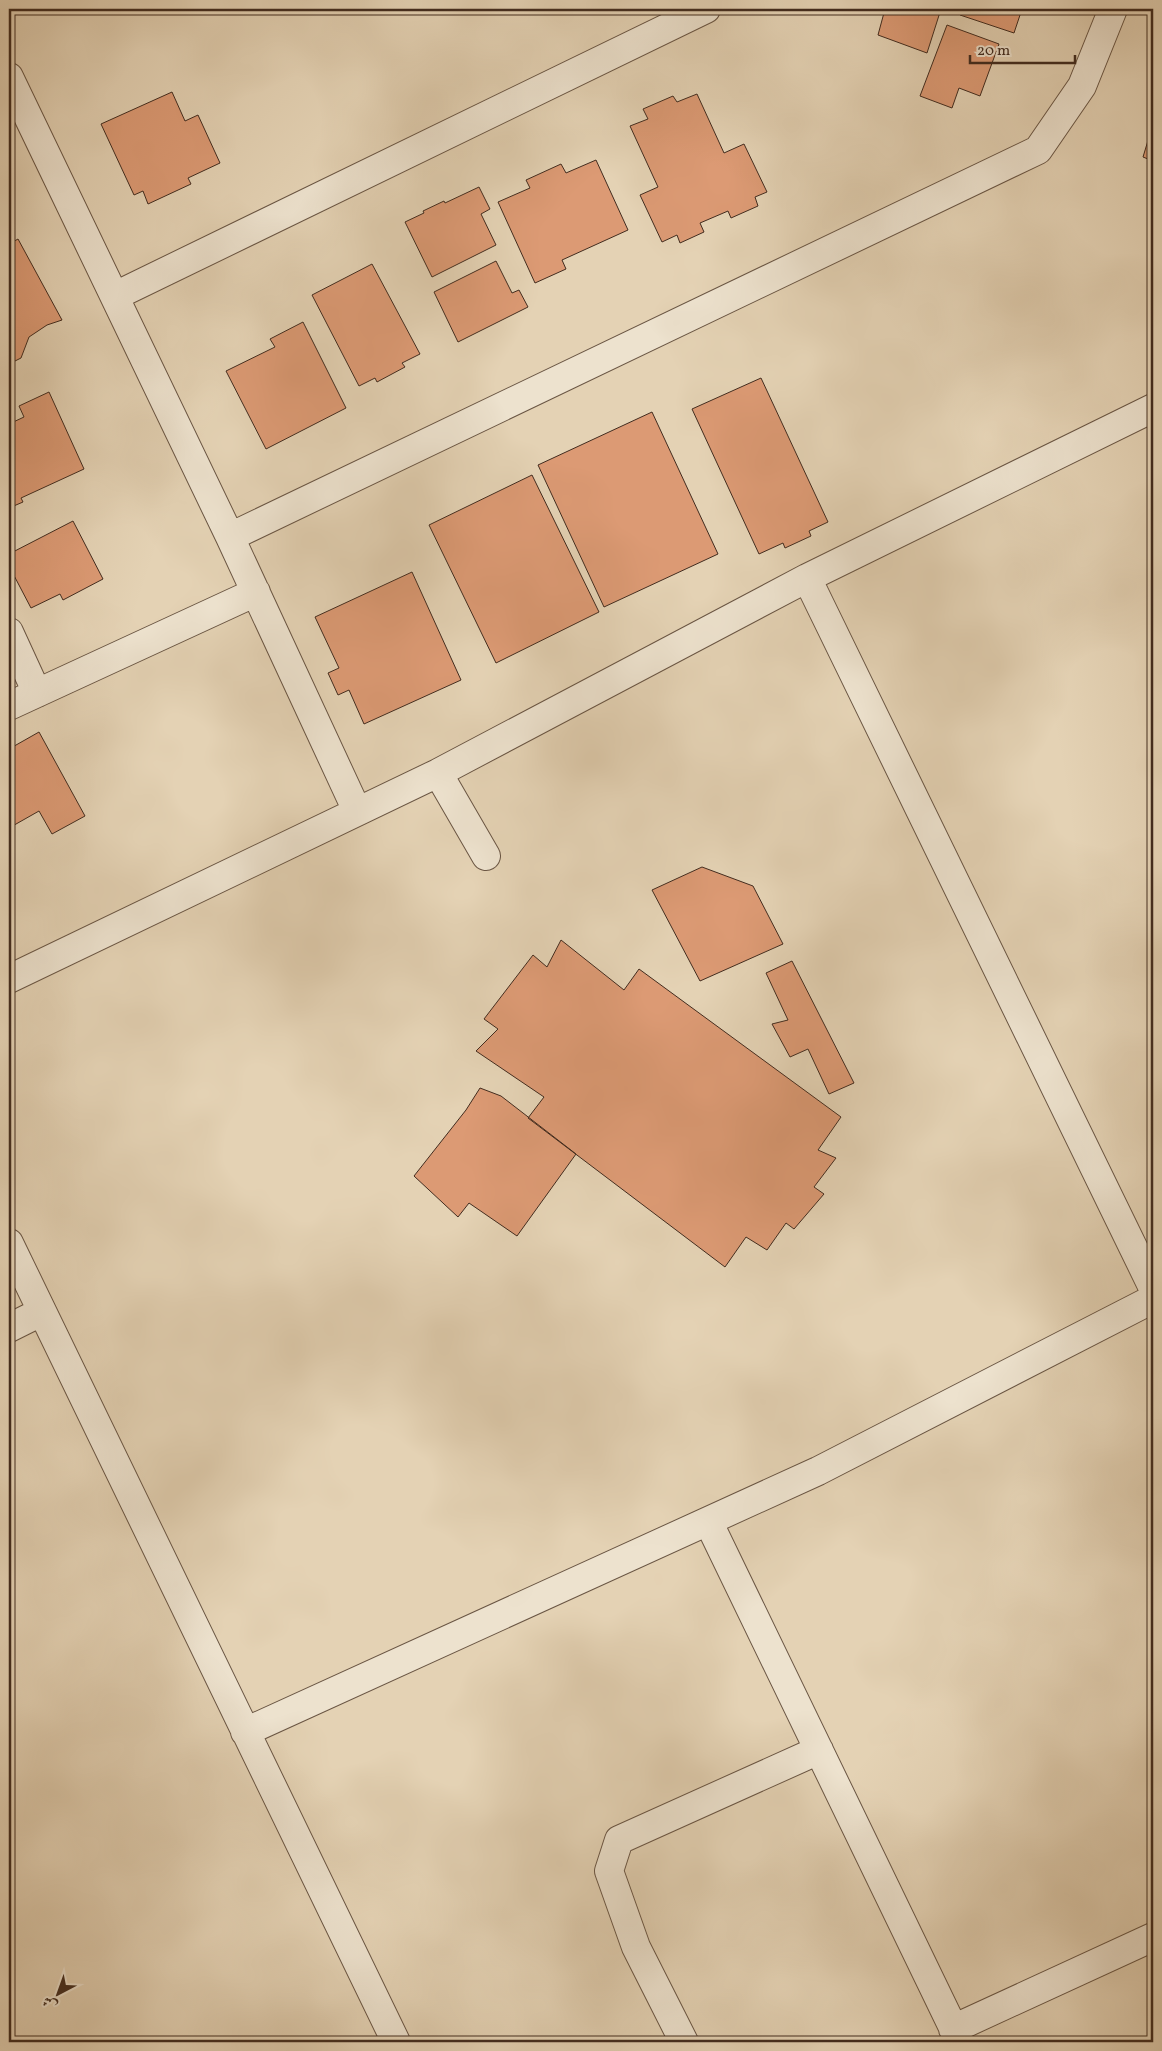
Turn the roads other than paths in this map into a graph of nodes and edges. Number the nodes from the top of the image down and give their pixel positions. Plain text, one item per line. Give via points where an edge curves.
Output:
1 (706, 9) edge
2 (1113, 9) edge
3 (9, 77) edge
4 (115, 296) junction
5 (1153, 408) edge
6 (230, 537) junction
7 (807, 578) junction
8 (256, 592) junction
9 (9, 632) edge
10 (37, 693) junction
11 (9, 706) edge
12 (438, 773) junction
13 (357, 811) junction
14 (486, 856) dead end
15 (9, 979) edge
16 (9, 1243) edge
17 (1153, 1288) edge
18 (1153, 1299) edge
19 (41, 1312) junction
20 (9, 1328) edge
21 (708, 1521) junction
22 (245, 1732) junction
23 (818, 1750) junction
24 (1153, 1937) edge
25 (956, 2036) edge
26 (396, 2042) edge
27 (684, 2042) edge

1 - 4 street
2 - 6 street via 1082,86 1038,150
3 - 4 street
4 - 6 street
5 - 7 street
6 - 8 street
7 - 12 street
7 - 17 street
8 - 10 street
8 - 13 street
9 - 10 street
10 - 11 street
12 - 13 street
12 - 14 street
13 - 15 street
16 - 19 street
18 - 21 street via 818,1472
19 - 20 street
19 - 22 street
21 - 22 street
21 - 23 street
22 - 26 street
23 - 25 street
23 - 27 street via 619,1840 609,1871 636,1947
24 - 25 street

